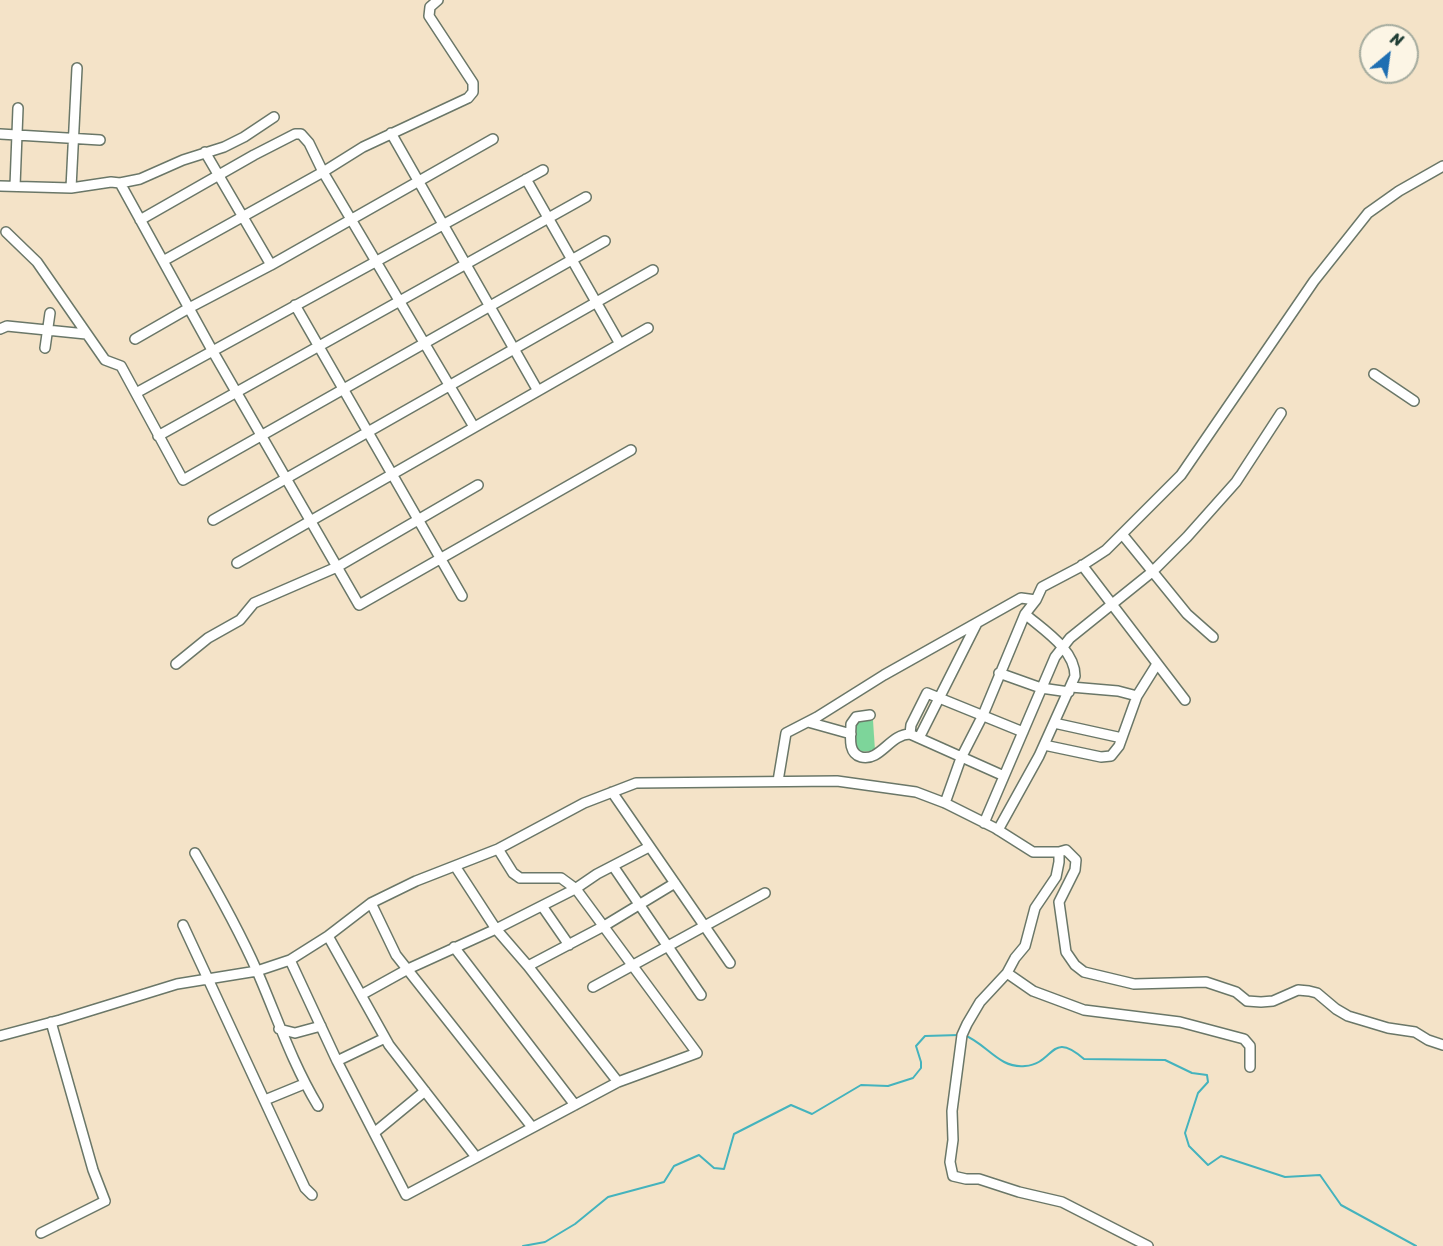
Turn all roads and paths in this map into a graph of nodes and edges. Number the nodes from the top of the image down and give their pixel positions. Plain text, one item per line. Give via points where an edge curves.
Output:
1 (438, 0) edge
2 (77, 68) dead end
3 (18, 108) dead end
4 (274, 117) dead end
5 (391, 133) junction
6 (0, 134) edge
7 (17, 135) junction
8 (73, 139) junction
9 (493, 139) dead end
10 (100, 140) dead end
11 (205, 152) junction
12 (1443, 166) edge
13 (543, 170) dead end
14 (323, 172) junction
15 (219, 176) junction
16 (526, 179) junction
17 (419, 180) junction
18 (120, 183) junction
19 (0, 186) edge
20 (15, 186) junction
21 (71, 188) junction
22 (586, 197) dead end
23 (243, 215) junction
24 (549, 218) junction
25 (140, 220) junction
26 (351, 220) junction
27 (443, 224) junction
28 (6, 232) dead end
29 (604, 241) dead end
30 (572, 259) junction
31 (163, 261) junction
32 (376, 261) junction
33 (467, 264) junction
34 (271, 265) junction
35 (653, 270) dead end
36 (401, 302) junction
37 (596, 302) junction
38 (295, 305) junction
39 (490, 305) junction
40 (189, 308) junction
41 (50, 313) dead end
42 (0, 328) edge
43 (648, 328) dead end
44 (48, 330) junction
45 (86, 334) junction
46 (135, 339) dead end
47 (424, 342) junction
48 (620, 344) junction
49 (319, 347) junction
50 (45, 348) dead end
51 (514, 349) junction
52 (212, 350) junction
53 (1374, 374) dead end
54 (450, 386) junction
55 (343, 389) junction
56 (538, 391) junction
57 (136, 393) junction
58 (237, 393) junction
59 (1414, 401) dead end
60 (1281, 413) dead end
61 (474, 427) junction
62 (368, 432) junction
63 (262, 434) junction
64 (158, 436) junction
65 (632, 450) dead end
66 (392, 474) junction
67 (286, 478) junction
68 (478, 485) dead end
69 (213, 520) dead end
70 (418, 520) junction
71 (311, 521) junction
72 (1122, 534) junction
73 (441, 559) junction
74 (237, 563) dead end
75 (1082, 565) junction
76 (337, 567) junction
77 (1152, 572) junction
78 (462, 596) dead end
79 (1036, 600) junction
80 (1111, 605) junction
81 (1025, 614) junction
82 (977, 623) junction
83 (1213, 637) dead end
84 (1062, 647) junction
85 (176, 664) dead end
86 (1157, 664) junction
87 (999, 673) junction
88 (1041, 688) junction
89 (1070, 690) junction
90 (1137, 696) junction
91 (940, 698) junction
92 (1185, 700) dead end
93 (870, 715) dead end
94 (983, 715) junction
95 (808, 722) junction
96 (1054, 723) junction
97 (1023, 732) junction
98 (851, 734) junction
99 (910, 734) junction
100 (920, 738) junction
101 (1122, 738) junction
102 (1044, 746) junction
103 (961, 758) junction
104 (1004, 776) junction
105 (778, 781) junction
106 (612, 792) junction
107 (945, 803) junction
108 (984, 823) junction
109 (998, 830) junction
110 (649, 847) junction
111 (498, 849) junction
112 (1059, 852) junction
113 (195, 853) dead end
114 (455, 866) junction
115 (613, 866) junction
116 (675, 883) junction
117 (575, 889) junction
118 (765, 893) dead end
119 (371, 903) junction
120 (542, 906) junction
121 (639, 906) junction
122 (183, 925) dead end
123 (604, 926) junction
124 (706, 926) junction
125 (496, 929) junction
126 (328, 936) junction
127 (569, 945) junction
128 (669, 947) junction
129 (454, 948) junction
130 (290, 960) junction
131 (730, 963) dead end
132 (528, 966) junction
133 (632, 966) junction
134 (408, 969) junction
135 (257, 971) junction
136 (1007, 973) junction
137 (208, 978) junction
138 (593, 987) dead end
139 (361, 995) junction
140 (701, 995) dead end
141 (51, 1022) junction
142 (321, 1026) junction
143 (279, 1029) junction
144 (0, 1036) edge
145 (385, 1038) junction
146 (1443, 1045) edge
147 (337, 1060) junction
148 (1250, 1067) dead end
149 (618, 1082) junction
150 (304, 1084) junction
151 (424, 1090) junction
152 (265, 1100) junction
153 (575, 1105) junction
154 (318, 1106) dead end
155 (532, 1127) junction
156 (374, 1133) junction
157 (476, 1157) junction
158 (312, 1195) dead end
159 (41, 1233) dead end
160 (1148, 1246) edge

1 - 5 street via 430,7 429,16 473,83 473,92 468,98
2 - 8 street
3 - 7 street
4 - 11 street via 225,147
5 - 14 street
5 - 17 street
6 - 7 street
7 - 8 street
7 - 20 street
8 - 10 street
8 - 21 street
9 - 17 street
11 - 15 street
11 - 18 street via 149,176
12 - 72 street via 1368,213 1314,281 1181,475
13 - 16 street
14 - 15 street via 309,143 295,134
14 - 23 street
14 - 26 street
15 - 23 street
15 - 25 street
16 - 24 street
16 - 27 street
17 - 26 street
17 - 27 street
18 - 21 street
18 - 25 street
19 - 20 street
20 - 21 street
22 - 24 street
23 - 31 street
23 - 34 street
24 - 30 street
24 - 33 street
25 - 31 street
26 - 32 street
26 - 34 street
27 - 32 street
27 - 33 street
28 - 45 street via 37,262
29 - 30 street
30 - 37 street
30 - 39 street
31 - 40 street
32 - 36 street
32 - 38 street
33 - 36 street
33 - 39 street
34 - 40 street
35 - 37 street
36 - 47 street
36 - 49 street
37 - 48 street
37 - 51 street
38 - 49 street
38 - 52 street
39 - 47 street
39 - 51 street
40 - 46 street
40 - 52 street
41 - 44 street
42 - 44 street
43 - 48 street
44 - 45 street
44 - 50 street
45 - 57 street via 105,360 121,366
47 - 54 street
47 - 55 street
48 - 56 street
49 - 55 street
49 - 58 street
51 - 54 street
51 - 56 street
52 - 57 street
52 - 58 street
53 - 59 street
54 - 61 street
54 - 62 street
55 - 62 street
55 - 63 street
56 - 61 street
57 - 64 street
58 - 63 street
58 - 64 street
60 - 77 street via 1236,482
61 - 66 street
62 - 66 street
62 - 67 street
63 - 64 street via 183,480
63 - 67 street
65 - 73 street
66 - 70 street
66 - 71 street
67 - 69 street
67 - 71 street
68 - 70 street
70 - 73 street
70 - 76 street
71 - 74 street
71 - 76 street
72 - 75 street
72 - 77 street
73 - 76 street via 360,605
73 - 78 street
75 - 79 street via 1042,587
75 - 80 street
76 - 85 street via 254,603 240,620 208,638
77 - 80 street
77 - 83 street via 1187,614
79 - 81 street
79 - 82 street via 1021,598
80 - 84 street
80 - 86 street
81 - 84 street
81 - 87 street
82 - 91 street
82 - 95 street
84 - 88 street
84 - 89 street via 1074,666
86 - 90 street
86 - 92 street
87 - 88 street
87 - 94 street
88 - 89 street
88 - 97 street
89 - 90 street via 1118,691
89 - 96 street
90 - 101 street
91 - 94 street
91 - 99 street via 927,693
91 - 100 street
93 - 98 street via 854,719
94 - 97 street
94 - 103 street
95 - 98 street
95 - 105 street via 786,733
96 - 101 street
96 - 102 street
97 - 104 street
98 - 99 street via 853,753 866,758 898,737
99 - 100 street
100 - 103 street
101 - 102 street via 1114,754 1108,757
102 - 109 street
103 - 104 street
103 - 107 street
104 - 108 street
105 - 106 street via 636,783
105 - 107 street via 837,781 916,792
106 - 110 street
106 - 111 street
107 - 108 street
108 - 109 street
109 - 112 street via 1033,852
110 - 115 street
110 - 116 street
111 - 114 street
111 - 117 street via 520,878 561,878
112 - 136 street via 1056,877 1035,908 1025,946
112 - 146 street via 1066,850 1076,860 1059,902 1066,952 1084,972 1134,984 1206,982 1236,992 1247,1001 1273,1001 1298,990 1309,991 1348,1016 1415,1032
113 - 135 street
114 - 119 street
114 - 125 street
115 - 117 street
115 - 121 street
116 - 121 street
116 - 124 street
117 - 120 street
117 - 123 street
118 - 124 street
119 - 126 street
119 - 134 street via 396,955
120 - 125 street
120 - 127 street
121 - 123 street
121 - 128 street
122 - 137 street
123 - 127 street
123 - 133 street
124 - 128 street
124 - 131 street
125 - 129 street
125 - 132 street
126 - 130 street
126 - 139 street
127 - 132 street
128 - 133 street
128 - 140 street
129 - 134 street
129 - 153 street
130 - 135 street
130 - 142 street
132 - 149 street
133 - 138 street
133 - 149 street via 697,1053
134 - 139 street
134 - 155 street
135 - 137 street
135 - 143 street
136 - 148 street via 1033,991 1083,1010 1180,1022 1244,1039 1250,1046
136 - 160 street via 980,1002 962,1038 952,1111 953,1176 979,1179 1062,1202
137 - 141 street
137 - 152 street
139 - 145 street
141 - 144 street
141 - 159 street via 105,1201
142 - 143 street via 295,1033
142 - 147 street
143 - 150 street
145 - 147 street
145 - 151 street
147 - 156 street
149 - 153 street
150 - 152 street
150 - 154 street
151 - 156 street
151 - 157 street
152 - 158 street via 305,1188
153 - 155 street
155 - 157 street
156 - 157 street via 406,1195

